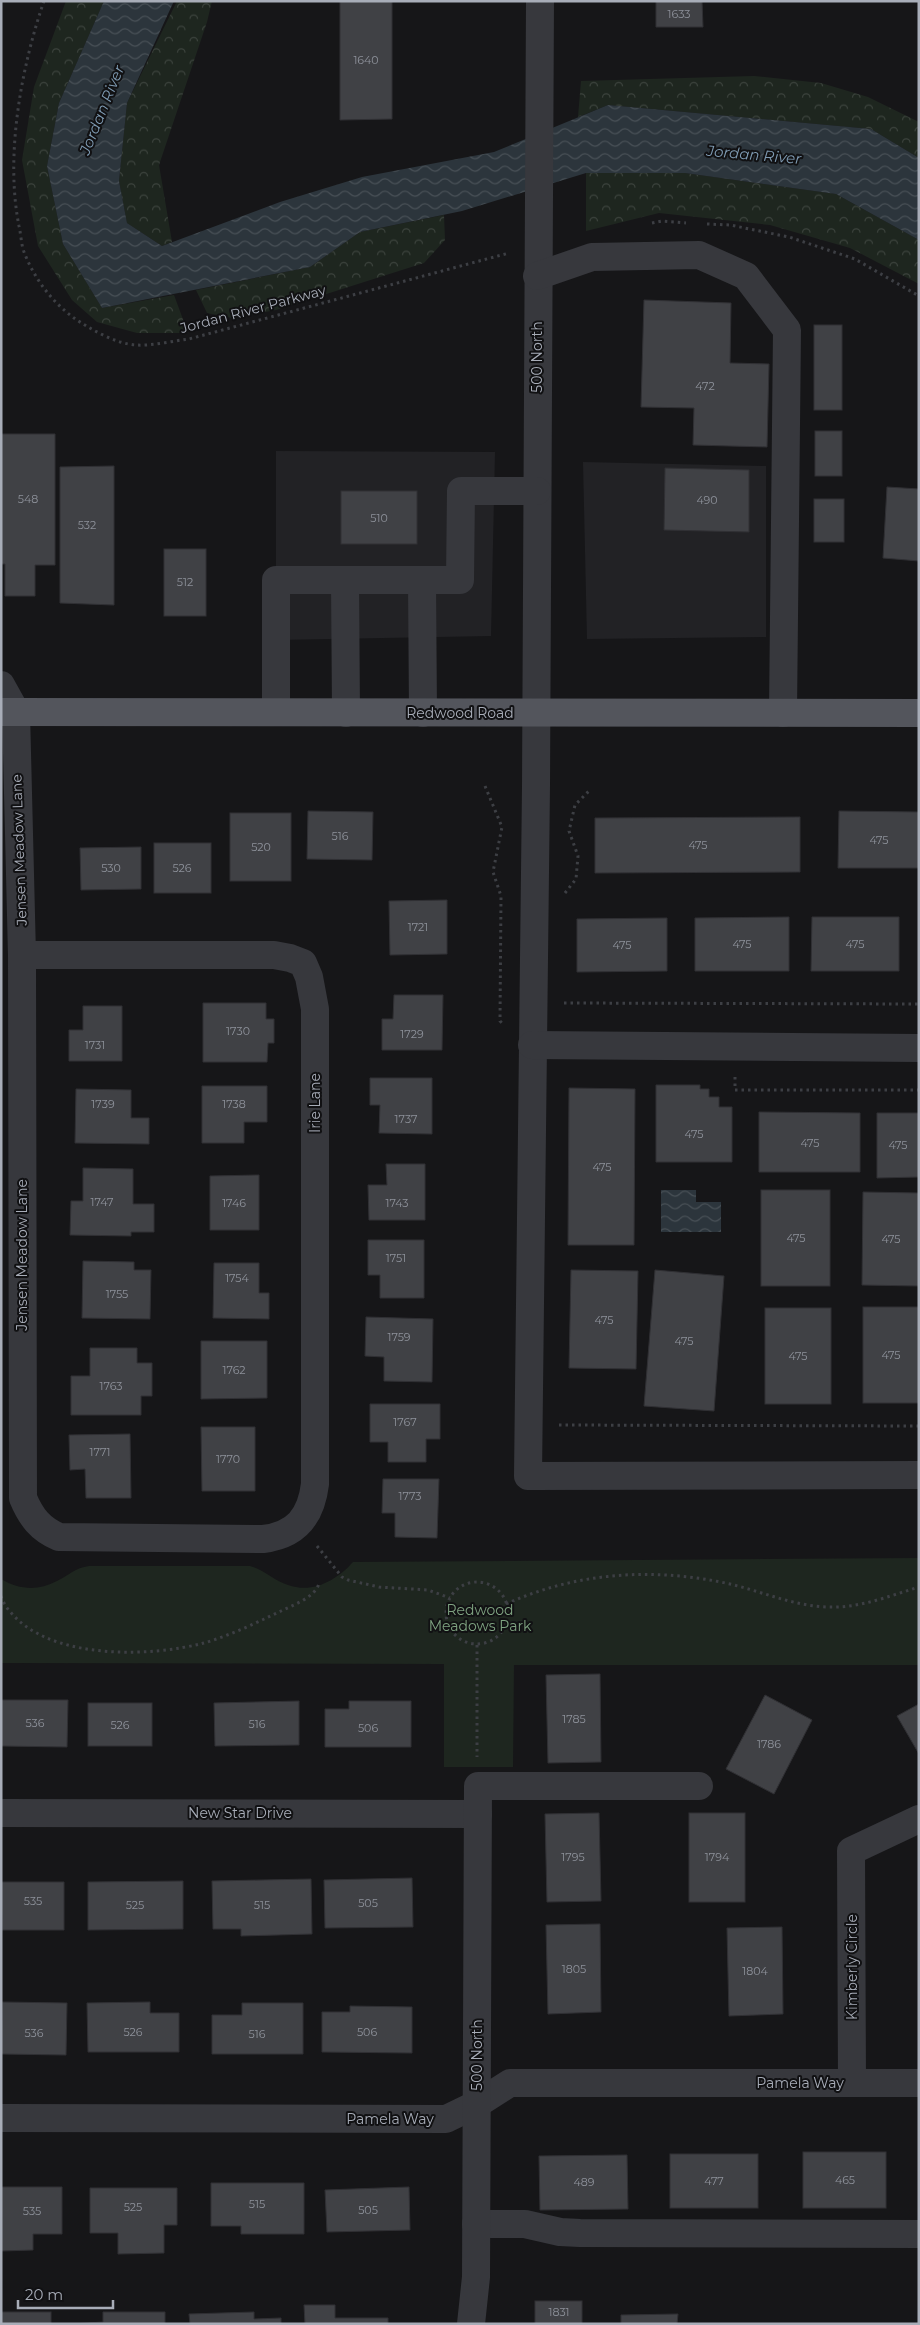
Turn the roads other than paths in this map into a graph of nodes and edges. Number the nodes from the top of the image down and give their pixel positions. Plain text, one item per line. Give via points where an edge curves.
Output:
1 (540, 1) edge
2 (537, 276) junction
3 (537, 491) junction
4 (345, 580) junction
5 (422, 581) junction
6 (1, 685) edge
7 (8, 712) edge
8 (276, 712) junction
9 (346, 713) junction
10 (423, 713) junction
11 (536, 713) junction
12 (783, 713) junction
13 (919, 713) edge
14 (22, 955) junction
15 (532, 1045) junction
16 (919, 1048) edge
17 (919, 1475) edge
18 (300, 1523) joint
19 (699, 1786) dead end
20 (1, 1813) edge
21 (478, 1814) junction
22 (919, 1819) edge
23 (852, 2083) junction
24 (919, 2083) edge
25 (477, 2104) junction
26 (1, 2118) edge
27 (476, 2224) junction
28 (919, 2234) edge
29 (471, 2324) edge

1 - 2 street, 500 North
2 - 3 street, 500 North
2 - 12 street via 592,257 699,255 746,276 787,330
3 - 5 street via 461,491 460,580
3 - 11 street, 500 North
4 - 5 street
4 - 8 street via 276,580
4 - 9 street
5 - 10 street
6 - 7 street
7 - 8 main road, Redwood Road
7 - 14 street, Jensen Meadow Lane
8 - 9 main road, Redwood Road
9 - 10 main road, Redwood Road
10 - 11 main road, Redwood Road
11 - 12 main road, Redwood Road
11 - 15 street, 500 North
12 - 13 main road, Redwood Road
14 - 18 street, Jensen Meadow Lane via 22,1481 29,1512 46,1531 72,1539 263,1539 279,1537
14 - 18 street, Irie Lane via 274,955 303,963 309,976 315,1009 315,1484 314,1498
15 - 16 street
15 - 17 street, 500 North via 528,1476
19 - 21 street, 500 North via 478,1776
20 - 21 street, New Star Drive
21 - 25 street, 500 North
22 - 23 street, Kimberly Circle via 852,1850
23 - 24 street, Pamela Way
23 - 25 street, Pamela Way via 510,2083
25 - 26 street, Pamela Way via 446,2119
25 - 27 street, 500 North
27 - 28 street via 526,2224 580,2233
27 - 29 street, 500 North via 476,2277

